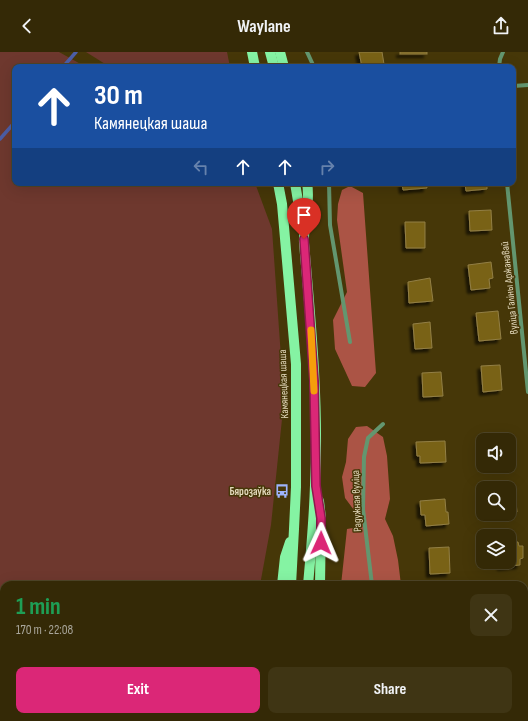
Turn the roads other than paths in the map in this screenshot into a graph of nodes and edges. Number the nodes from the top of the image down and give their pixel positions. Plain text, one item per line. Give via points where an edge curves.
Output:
1 (252, 52) edge
2 (270, 52) edge
3 (280, 52) edge
4 (307, 52) edge
5 (503, 52) edge
6 (254, 64) edge
7 (273, 64) edge
8 (283, 64) edge
9 (313, 64) edge
10 (499, 64) edge
11 (516, 86) edge
12 (528, 86) edge
13 (279, 186) edge
14 (295, 186) edge
15 (308, 186) edge
16 (329, 186) edge
17 (507, 186) edge
18 (304, 239) junction
19 (350, 342) dead end
20 (528, 392) edge
21 (383, 424) dead end
22 (316, 486) junction
23 (294, 529) junction
24 (282, 581) edge
25 (290, 581) edge
26 (308, 581) edge
27 (320, 581) edge
28 (372, 581) edge

1 - 6 main road
2 - 7 main road
3 - 8 main road
4 - 9 street
5 - 10 street
11 - 12 street
13 - 23 main road, Камянецкая шаша via 296,364
14 - 18 main road
15 - 18 main road
16 - 19 street via 330,224
17 - 20 street, вуліца Галіны Аржанавай
18 - 22 main road via 314,381
21 - 28 street, Радужная вуліца via 368,438 364,457 363,509
22 - 26 main road
22 - 27 main road via 321,518
23 - 24 main road via 285,557
23 - 25 main road, Камянецкая шаша

